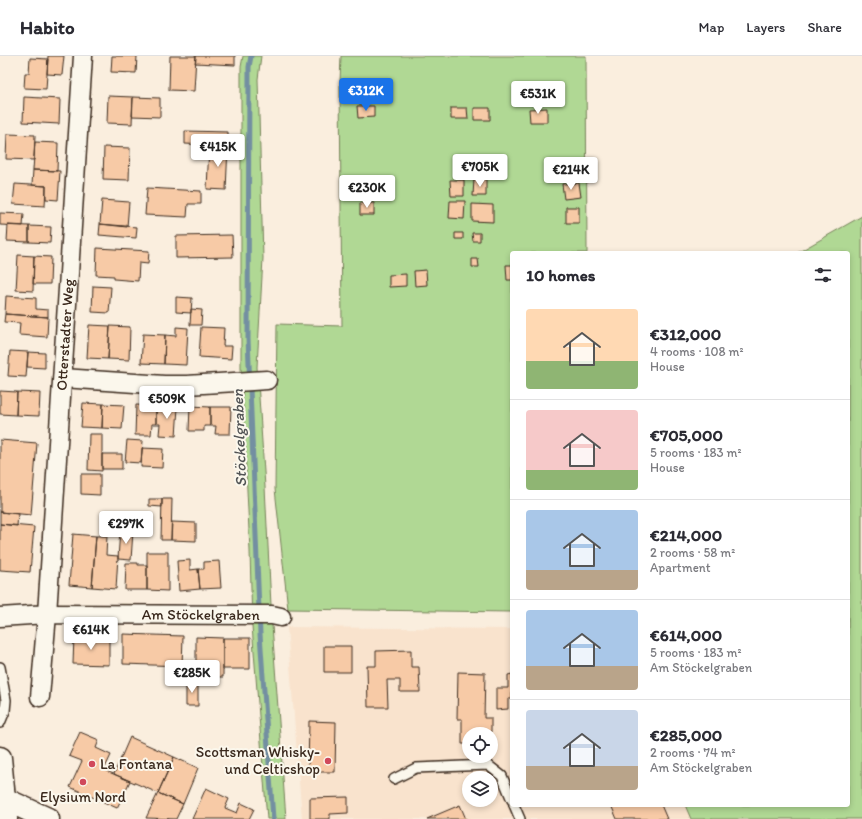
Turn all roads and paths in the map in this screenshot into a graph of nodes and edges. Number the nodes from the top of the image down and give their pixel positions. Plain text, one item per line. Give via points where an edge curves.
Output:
1 (83, 56) edge
2 (63, 378) junction
3 (256, 380) dead end
4 (47, 614) junction
5 (277, 616) dead end
6 (0, 617) edge
7 (0, 666) edge
8 (40, 697) dead end
9 (0, 723) edge
10 (0, 758) edge
11 (394, 779) dead end
12 (510, 795) edge
13 (4, 806) edge
14 (515, 807) edge
15 (48, 819) edge
16 (520, 819) edge

1 - 2 street, Otterstadter Weg
2 - 3 street via 164,385
2 - 4 street, Otterstadter Weg
4 - 5 street, Am Stöckelgraben
4 - 6 street
4 - 8 street, Otterstadter Weg
7 - 9 lane via 6,711
10 - 13 street
11 - 12 lane via 416,768 488,765 502,776
13 - 15 street
14 - 16 lane

